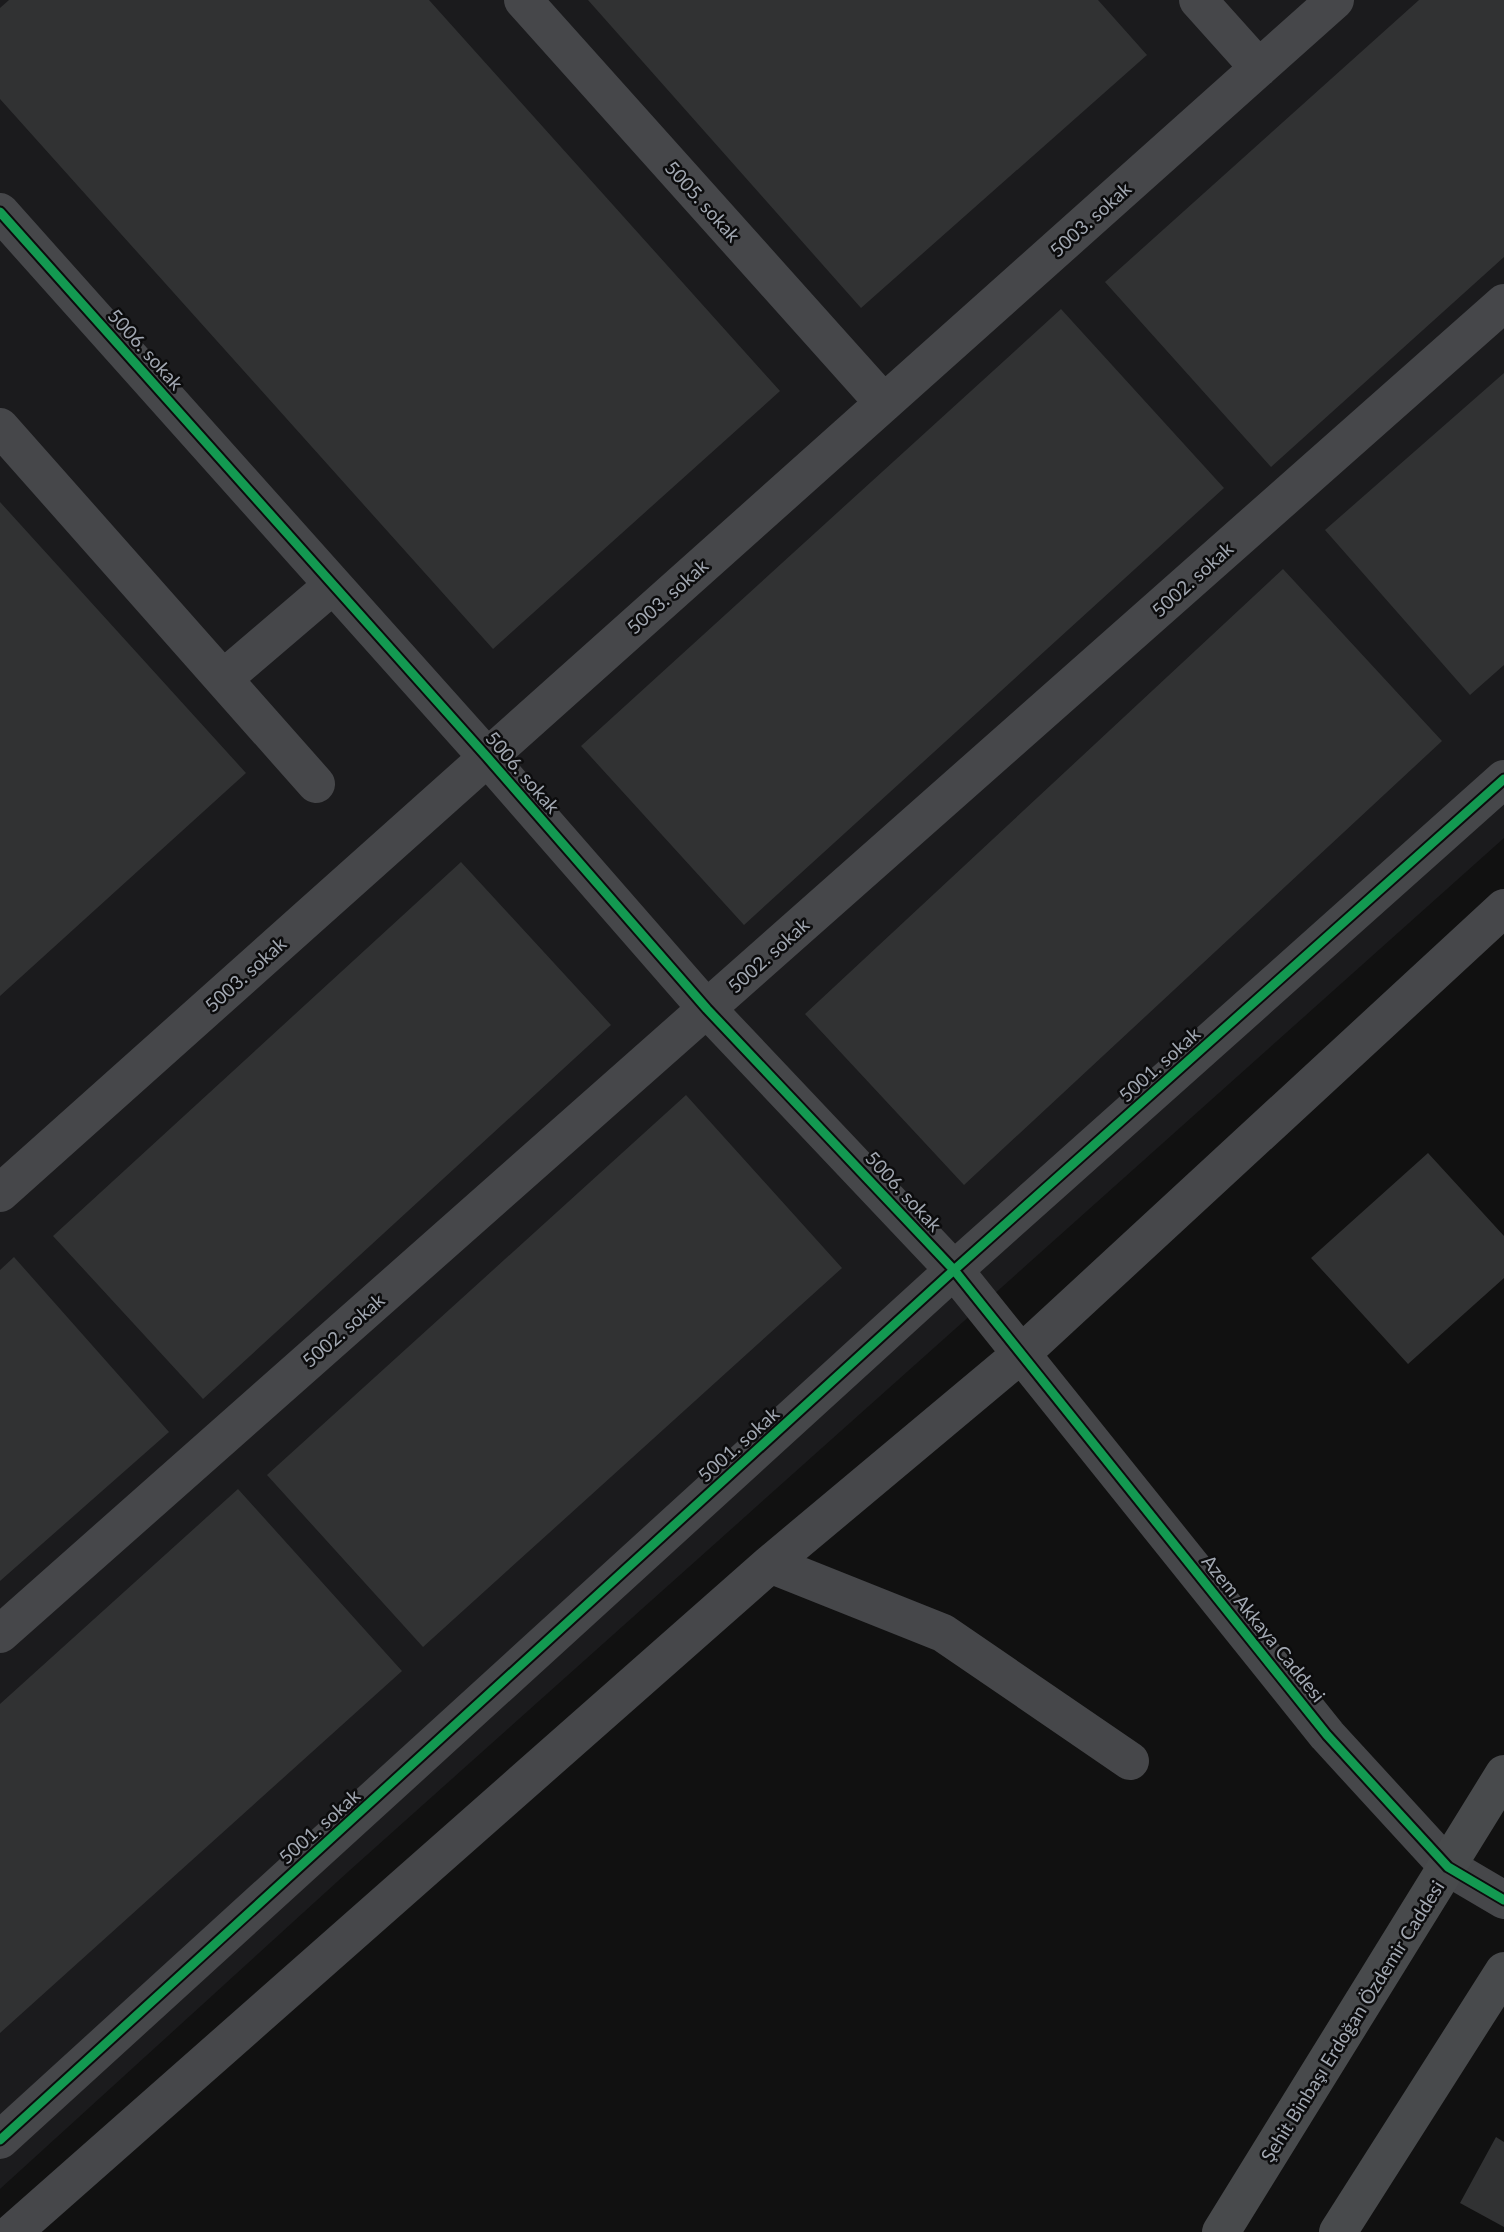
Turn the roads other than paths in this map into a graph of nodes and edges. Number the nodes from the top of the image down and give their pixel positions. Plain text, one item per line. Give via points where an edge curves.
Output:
1 (523, 0) edge
2 (1198, 0) edge
3 (1335, 0) edge
4 (1259, 68) junction
5 (0, 212) edge
6 (1504, 303) edge
7 (884, 403) junction
8 (0, 427) edge
9 (333, 585) junction
10 (223, 679) junction
11 (487, 757) junction
12 (1504, 779) edge
13 (316, 784) dead end
14 (1504, 908) edge
15 (707, 1009) junction
16 (4, 1181) edge
17 (954, 1270) junction
18 (1021, 1354) junction
19 (770, 1564) junction
20 (0, 1634) edge
21 (1130, 1760) dead end
22 (1504, 1774) edge
23 (1448, 1867) junction
24 (1504, 1900) edge
25 (1504, 1971) edge
26 (0, 2140) edge
27 (13, 2232) edge
28 (1221, 2232) edge
29 (1338, 2232) edge

1 - 7 street, 5005. sokak
2 - 4 street
3 - 4 street, 5003. sokak
4 - 7 street, 5003. sokak
5 - 9 street, 5006. sokak
6 - 15 street, 5002. sokak
7 - 11 street, 5003. sokak
8 - 10 street
9 - 10 street
9 - 11 street, 5006. sokak
10 - 13 street
11 - 15 street, 5006. sokak
11 - 16 street, 5003. sokak
12 - 17 street, 5001. sokak
14 - 18 street
15 - 17 street, 5006. sokak
15 - 20 street, 5002. sokak
17 - 18 street, 5006. sokak
17 - 26 street, 5001. sokak
18 - 19 street
18 - 23 street, Azem Akkaya Caddesi via 1328,1735
19 - 21 street via 943,1633
19 - 27 street
22 - 23 main road, Şehit Binbaşı Erdoğan Özdemir Caddesi
23 - 24 street, Azem Akkaya Caddesi
23 - 28 main road, Şehit Binbaşı Erdoğan Özdemir Caddesi
25 - 29 main road

